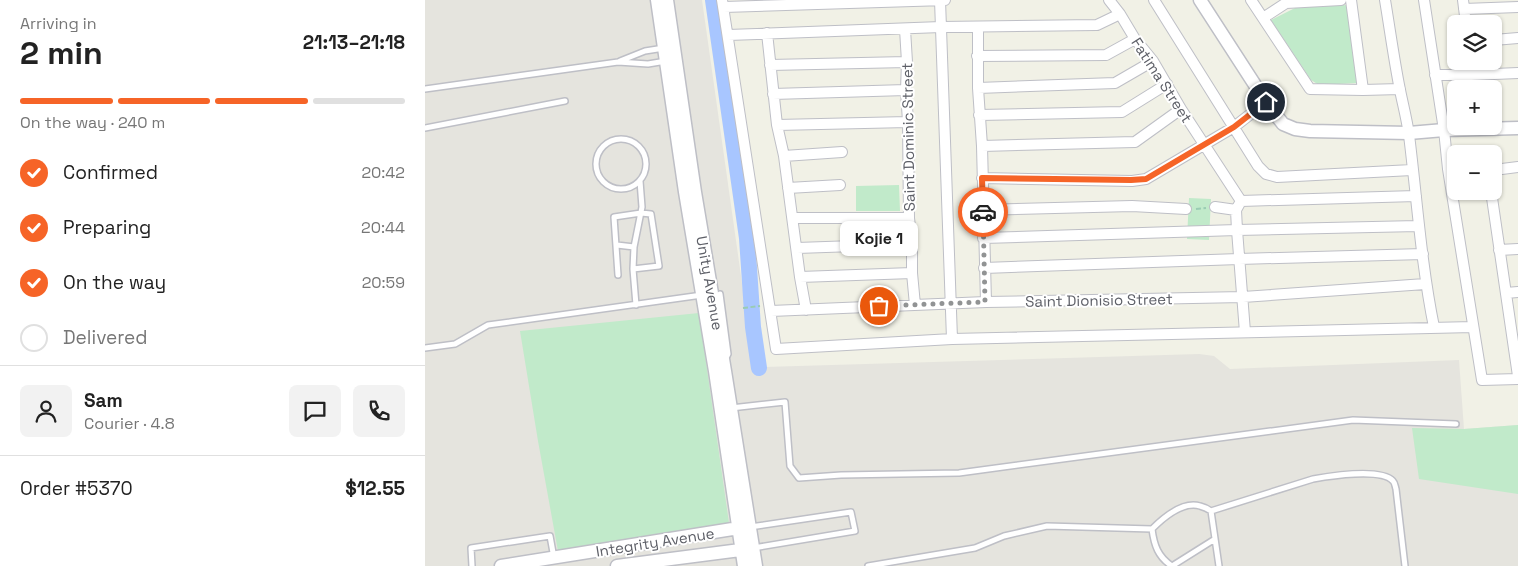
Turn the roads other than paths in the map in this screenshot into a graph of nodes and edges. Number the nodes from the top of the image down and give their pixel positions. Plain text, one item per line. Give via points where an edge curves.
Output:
1 (657, 0) edge
2 (667, 0) edge
3 (940, 0) edge
4 (946, 0) edge
5 (1109, 0) edge
6 (1154, 0) edge
7 (1200, 0) edge
8 (1251, 0) edge
9 (1341, 0) edge
10 (1351, 0) edge
11 (1385, 0) edge
12 (1424, 0) edge
13 (723, 4) edge
14 (1463, 4) edge
15 (1518, 7) edge
16 (1120, 14) junction
17 (1263, 18) junction
18 (941, 28) junction
19 (977, 28) junction
20 (905, 29) junction
21 (767, 33) junction
22 (728, 35) junction
23 (1135, 38) junction
24 (1518, 38) edge
25 (1502, 39) edge
26 (670, 54) junction
27 (977, 56) junction
28 (1153, 61) junction
29 (618, 62) junction
30 (907, 62) junction
31 (770, 64) junction
32 (1471, 70) edge
33 (1518, 73) edge
34 (1435, 75) junction
35 (1471, 75) junction
36 (1167, 84) junction
37 (978, 88) junction
38 (425, 89) edge
39 (1400, 89) junction
40 (906, 90) junction
41 (1363, 90) junction
42 (773, 94) junction
43 (565, 101) dead end
44 (1266, 102) junction
45 (1181, 109) junction
46 (979, 116) junction
47 (908, 122) junction
48 (777, 125) junction
49 (1234, 127) junction
50 (425, 128) edge
51 (1518, 128) edge
52 (1444, 130) junction
53 (1409, 133) junction
54 (1204, 144) junction
55 (1447, 145) edge
56 (981, 146) junction
57 (842, 152) dead end
58 (783, 156) junction
59 (1518, 167) edge
60 (1502, 169) edge
61 (1412, 170) junction
62 (982, 178) junction
63 (640, 181) junction
64 (840, 185) dead end
65 (788, 188) junction
66 (1416, 196) junction
67 (1456, 200) edge
68 (1492, 200) edge
69 (1239, 205) junction
70 (1215, 207) road end
71 (1186, 209) road end
72 (983, 210) junction
73 (641, 213) junction
74 (793, 218) junction
75 (909, 218) junction
76 (1418, 226) junction
77 (1237, 230) junction
78 (983, 238) junction
79 (912, 244) junction
80 (617, 245) junction
81 (634, 247) junction
82 (797, 248) junction
83 (1518, 249) edge
84 (1499, 250) junction
85 (1423, 254) junction
86 (1239, 259) junction
87 (984, 268) junction
88 (633, 269) junction
89 (913, 273) junction
90 (618, 275) dead end
91 (800, 277) junction
92 (1425, 284) junction
93 (1518, 292) edge
94 (720, 294) dead end
95 (1505, 294) junction
96 (702, 295) junction
97 (1243, 297) junction
98 (985, 302) junction
99 (951, 304) junction
100 (636, 305) junction
101 (915, 305) junction
102 (806, 310) junction
103 (771, 311) junction
104 (1434, 326) junction
105 (1473, 327) junction
106 (1245, 332) junction
107 (952, 339) junction
108 (425, 348) edge
109 (724, 361) junction
110 (1518, 378) edge
111 (731, 408) junction
112 (1456, 424) dead end
113 (1211, 510) junction
114 (744, 527) junction
115 (1152, 529) junction
116 (1215, 539) junction
117 (747, 549) junction
118 (554, 558) junction
119 (472, 566) edge
120 (501, 566) edge
121 (617, 566) edge
122 (744, 566) edge
123 (756, 566) edge
124 (868, 566) edge
125 (1219, 566) edge
126 (1405, 566) edge

1 - 26 street, Unity Avenue
2 - 26 street, Unity Avenue
3 - 4 street
3 - 13 street
3 - 18 street
5 - 16 street, Fatima Street
6 - 49 street
7 - 44 street
8 - 17 street
9 - 17 street via 1286,3
10 - 41 street
11 - 39 street
12 - 34 street
13 - 22 street
14 - 15 street
16 - 19 street via 1097,25
16 - 23 street, Fatima Street
17 - 41 street via 1310,89
18 - 19 street
18 - 20 street
18 - 99 street
19 - 27 street
20 - 21 street
20 - 30 street, Saint Dominic Street
21 - 22 street
21 - 31 street
22 - 103 street
23 - 27 street via 1106,55
23 - 28 street, Fatima Street
24 - 25 street
26 - 29 lane via 647,64
26 - 29 lane via 645,51
26 - 96 street, Unity Avenue via 685,192
26 - 109 street, Unity Avenue
27 - 37 street
28 - 36 street, Fatima Street
28 - 37 street via 1115,83
29 - 38 lane
30 - 31 street
30 - 40 street, Saint Dominic Street
31 - 42 street
32 - 35 street
33 - 35 street
34 - 35 street
34 - 52 street
36 - 45 street, Fatima Street
36 - 46 street via 1122,112
37 - 46 street
39 - 41 street
39 - 53 street
40 - 42 street
40 - 47 street, Saint Dominic Street
42 - 48 street
43 - 50 lane
44 - 49 street
44 - 53 street via 1283,124 1295,129 1309,132
45 - 54 street, Fatima Street
45 - 56 street via 1135,142
46 - 56 street
47 - 48 street
47 - 75 street, Saint Dominic Street
48 - 58 street
49 - 54 street
49 - 61 street via 1262,171 1272,176
51 - 52 street
52 - 53 street
52 - 55 street
53 - 61 street
54 - 62 street via 1146,179
54 - 69 street, Fatima Street
56 - 62 street
57 - 58 street
58 - 65 street
59 - 60 street
61 - 66 street
62 - 72 street
63 - 63 lane via 646,168 644,155 636,144 621,139 603,147 597,155 596,165 604,183 623,190
63 - 73 lane
64 - 65 street
65 - 74 street
66 - 69 street
66 - 76 street
67 - 105 street
68 - 84 street
69 - 70 street
69 - 77 street
71 - 72 street via 1132,206
72 - 78 street
73 - 80 lane via 614,218
73 - 81 lane
73 - 88 lane via 651,214 659,266
74 - 75 street
74 - 82 street
75 - 79 street, Saint Dominic Street
76 - 77 street
76 - 85 street
77 - 78 street
77 - 86 street
78 - 87 street
79 - 82 street
79 - 89 street, Saint Dominic Street
80 - 81 lane
80 - 90 lane
81 - 88 lane
82 - 91 street
83 - 84 street
84 - 95 street
85 - 86 street
85 - 92 street
86 - 87 street
86 - 97 street
87 - 98 street
88 - 100 lane
89 - 91 street
89 - 101 street, Saint Dominic Street
91 - 102 street
92 - 97 street, Saint Dionisio Street
92 - 104 street
93 - 95 street
94 - 109 lane via 728,354
95 - 110 street
96 - 100 lane
96 - 114 street, Unity Avenue
97 - 98 street, Saint Dionisio Street
97 - 106 street
98 - 99 street, Saint Dionisio Street
99 - 101 street, Saint Dionisio Street
99 - 107 street
100 - 108 lane via 488,325 455,344
101 - 102 street, Saint Dionisio Street
102 - 103 street, Saint Dionisio Street
103 - 107 street via 776,349
104 - 105 street
104 - 106 street
105 - 110 street via 1482,380
106 - 107 street
109 - 111 street, Unity Avenue
111 - 112 lane via 785,402 790,466 799,478 959,473 1353,420
111 - 114 street, Unity Avenue
113 - 115 lane via 1193,505 1175,510
113 - 116 lane
113 - 126 lane via 1313,479 1381,475 1393,481 1396,489
114 - 117 street, Unity Avenue
114 - 117 lane via 851,512 855,531
114 - 118 street, Integrity Avenue
115 - 116 lane via 1157,551 1172,566
115 - 124 lane via 1047,526 1004,536 975,548
116 - 125 lane
117 - 121 street, Integrity Avenue
117 - 122 street, Unity Avenue
117 - 123 street, Unity Avenue
118 - 119 lane via 549,536 471,548
118 - 120 street, Integrity Avenue

